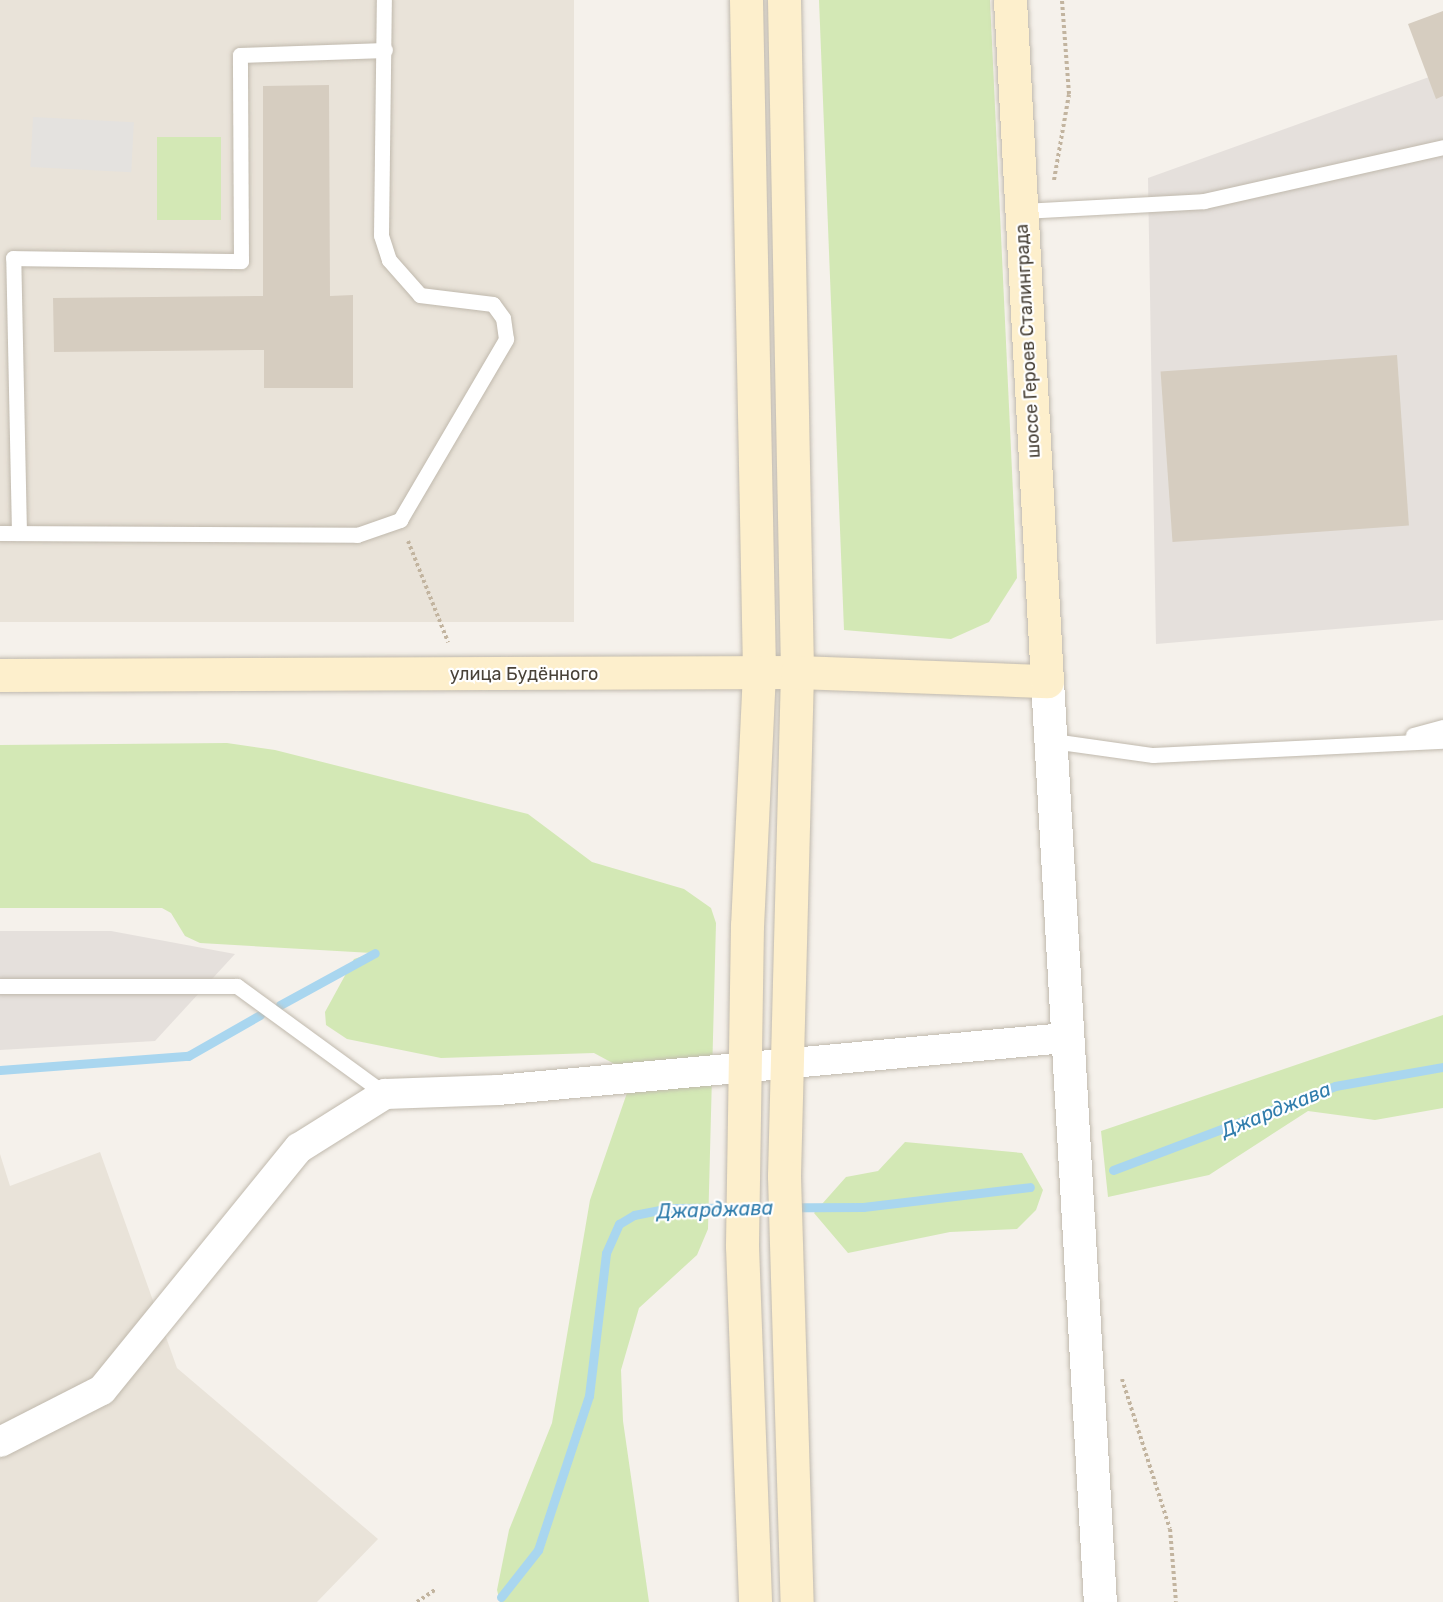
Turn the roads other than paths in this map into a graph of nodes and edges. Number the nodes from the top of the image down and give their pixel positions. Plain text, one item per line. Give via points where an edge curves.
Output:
1 (384, 0) edge
2 (746, 0) edge
3 (784, 0) edge
4 (1010, 0) edge
5 (385, 50) junction
6 (1443, 147) edge
7 (1035, 211) junction
8 (0, 533) edge
9 (20, 533) junction
10 (759, 672) junction
11 (797, 672) junction
12 (0, 675) edge
13 (1047, 681) junction
14 (1443, 727) edge
15 (1396, 740) junction
16 (1053, 741) junction
17 (1443, 741) edge
18 (0, 986) edge
19 (1065, 1038) junction
20 (790, 1060) junction
21 (747, 1067) junction
22 (385, 1094) junction
23 (0, 1442) edge
24 (755, 1602) edge
25 (797, 1602) edge
26 (1100, 1602) edge

1 - 5 lane
2 - 10 main road
3 - 11 main road
4 - 7 main road, шоссе Героев Сталинграда
5 - 9 lane via 240,55 241,261 13,258
5 - 9 lane via 381,235 389,260 420,295 493,304 503,318 506,339 400,520 357,535
6 - 7 lane via 1204,201
7 - 13 main road, шоссе Героев Сталинграда
8 - 9 lane
10 - 11 main road, улица Будённого
10 - 12 main road, улица Будённого
10 - 21 main road
11 - 13 main road, улица Будённого
11 - 20 main road
13 - 16 street
14 - 15 lane
15 - 16 lane via 1153,755
15 - 17 lane
16 - 19 street via 1065,930
18 - 22 lane via 237,986
19 - 20 street
19 - 26 street
20 - 21 street
20 - 25 main road via 784,1176
21 - 22 street via 498,1090
21 - 24 main road via 742,1246
22 - 23 street via 299,1148 102,1390

